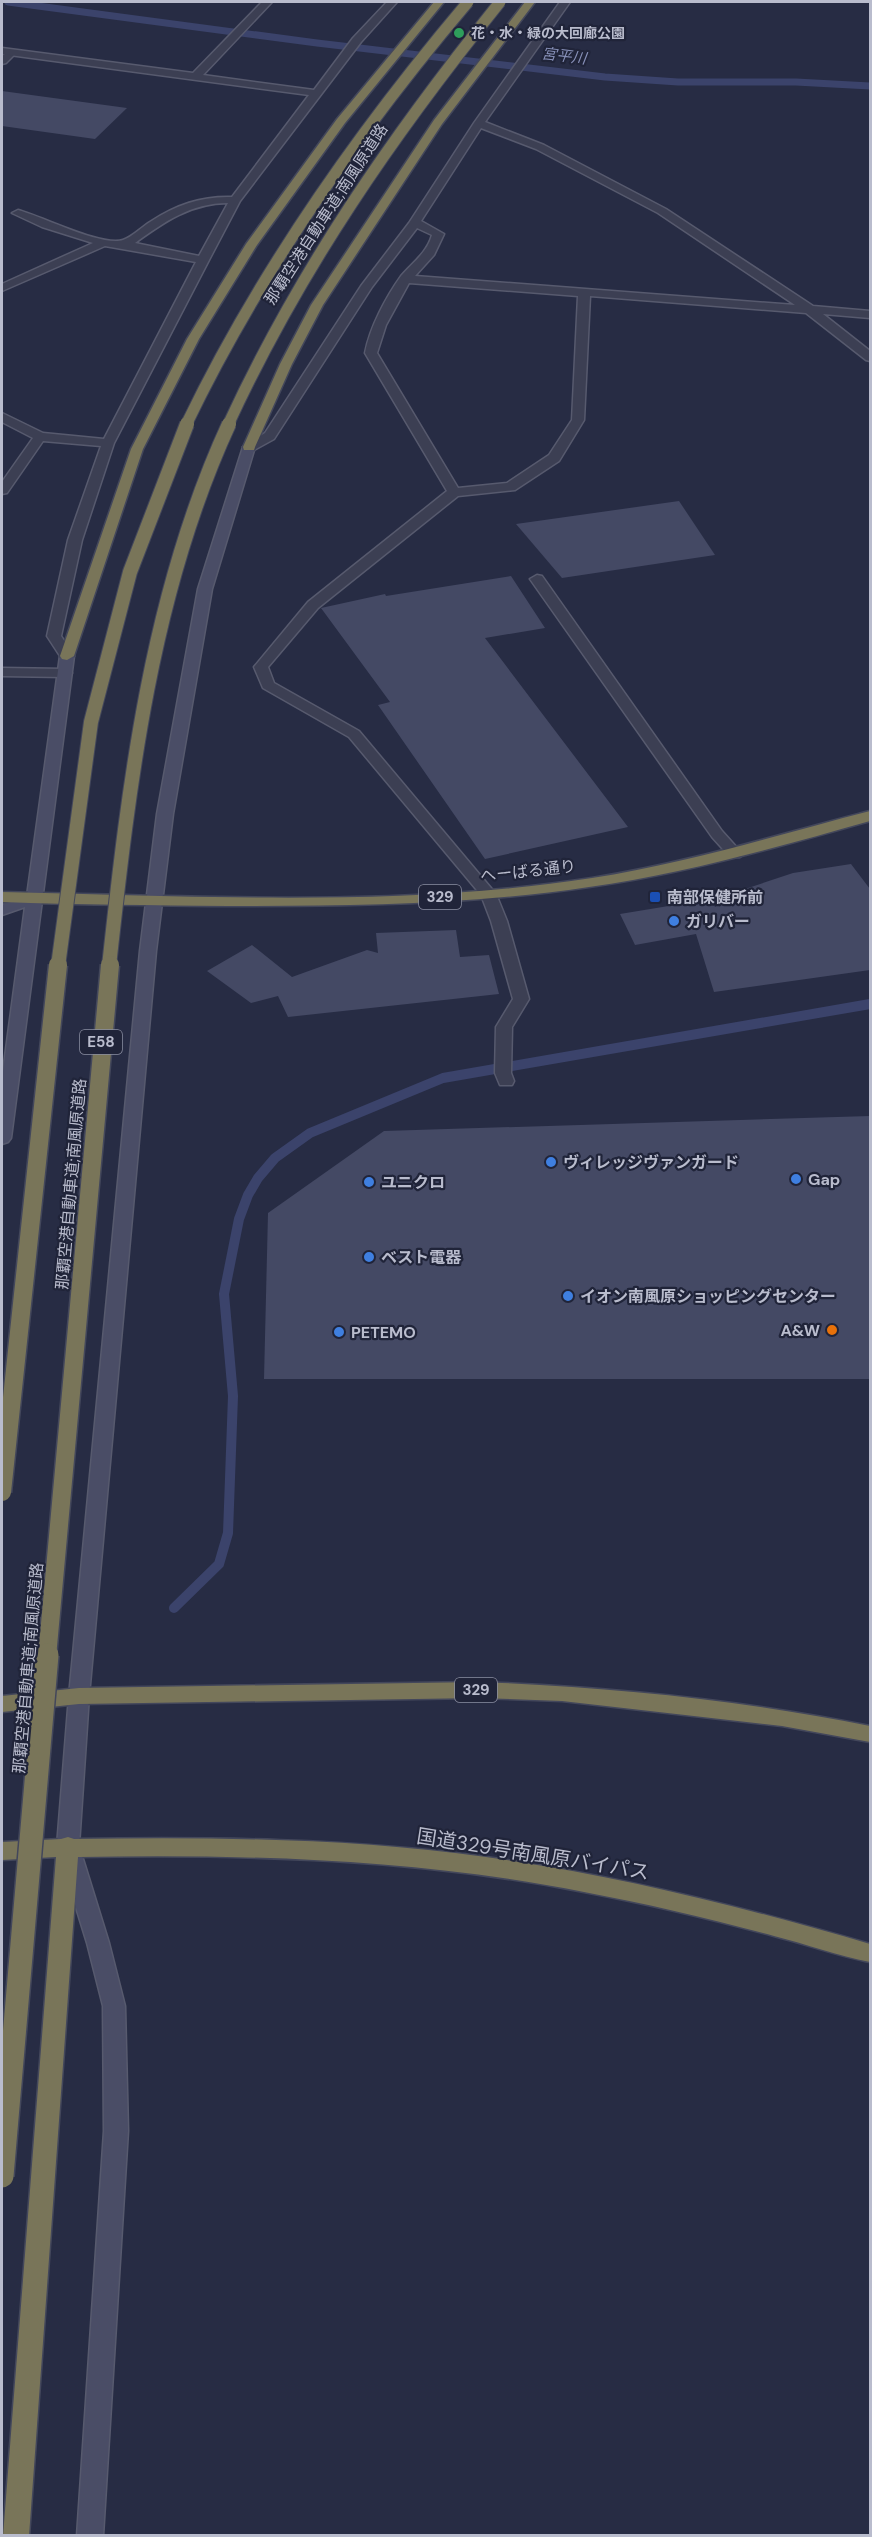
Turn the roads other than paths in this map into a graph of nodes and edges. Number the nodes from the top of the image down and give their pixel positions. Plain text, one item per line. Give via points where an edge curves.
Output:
1 (267, 2) edge
2 (392, 2) edge
3 (439, 2) edge
4 (468, 2) edge
5 (500, 2) edge
6 (530, 2) edge
7 (566, 2) edge
8 (6, 52) edge
9 (2, 61) edge
10 (196, 76) junction
11 (315, 93) junction
12 (479, 123) junction
13 (235, 200) junction
14 (18, 213) dead end
15 (414, 224) junction
16 (103, 242) junction
17 (125, 243) junction
18 (203, 260) junction
19 (405, 279) junction
20 (2, 288) edge
21 (584, 291) junction
22 (809, 309) junction
23 (870, 314) edge
24 (870, 357) edge
25 (2, 417) edge
26 (40, 437) junction
27 (108, 443) junction
28 (249, 447) junction
29 (2, 490) edge
30 (454, 492) junction
31 (537, 579) dead end
32 (67, 656) junction
33 (2, 672) edge
34 (64, 673) junction
35 (870, 816) edge
36 (735, 854) junction
37 (488, 894) junction
38 (2, 897) edge
39 (35, 898) junction
40 (154, 899) junction
41 (2, 910) edge
42 (505, 1077) dead end
43 (2, 1138) edge
44 (2, 1492) edge
45 (79, 1696) junction
46 (2, 1704) edge
47 (870, 1734) edge
48 (68, 1846) junction
49 (2, 1851) edge
50 (870, 1953) edge
51 (2, 2176) edge
52 (16, 2535) edge
53 (90, 2535) edge

1 - 10 street
2 - 11 street
3 - 32 highway via 342,121 252,244 194,339 137,449
4 - 44 highway, 那覇空港自動車道;南風原道路, bridge via 338,167 263,282 216,363 180,438 130,572 90,734 60,945
5 - 51 highway, 那覇空港自動車道;南風原道路 / E58, bridge via 445,69 372,171 298,286 255,366 220,441 195,509 156,644 142,714 111,940
6 - 28 highway via 438,122 317,305
7 - 12 street
8 - 9 street
8 - 10 street
10 - 11 street
11 - 13 street
12 - 15 street
12 - 22 street via 540,147 662,211
13 - 17 street via 192,203
13 - 18 street
14 - 16 street
15 - 19 street via 438,234 436,246
15 - 28 street via 367,286 270,436
16 - 17 street
16 - 20 street
17 - 18 street
18 - 27 street
19 - 21 street
19 - 30 street via 372,341 371,353
21 - 22 street
21 - 30 street via 578,420 555,458 510,487
22 - 23 street
22 - 24 street
25 - 26 street
26 - 27 street
26 - 29 street
27 - 32 street via 75,540 54,636
28 - 40 street via 205,589
30 - 37 street via 313,605 261,667 268,685 354,734
31 - 36 street
32 - 34 street
33 - 34 street
34 - 39 street
35 - 36 highway, へーばる通り / 329
36 - 37 highway, へーばる通り / 329 via 627,877
37 - 40 highway, へーばる通り / 329 via 324,903
37 - 42 street via 522,999 504,1027
38 - 39 highway, へーばる通り / 329
39 - 40 highway, へーばる通り / 329
39 - 41 street
39 - 43 street
40 - 45 street
45 - 46 highway, 329
45 - 47 highway, 329 via 393,1690 562,1693 782,1718
45 - 48 street
48 - 49 highway, 国道329号南風原バイパス
48 - 50 highway, 国道329号南風原バイパス via 353,1852 487,1866 683,1902
48 - 52 highway
48 - 53 street via 114,2006 116,2131

